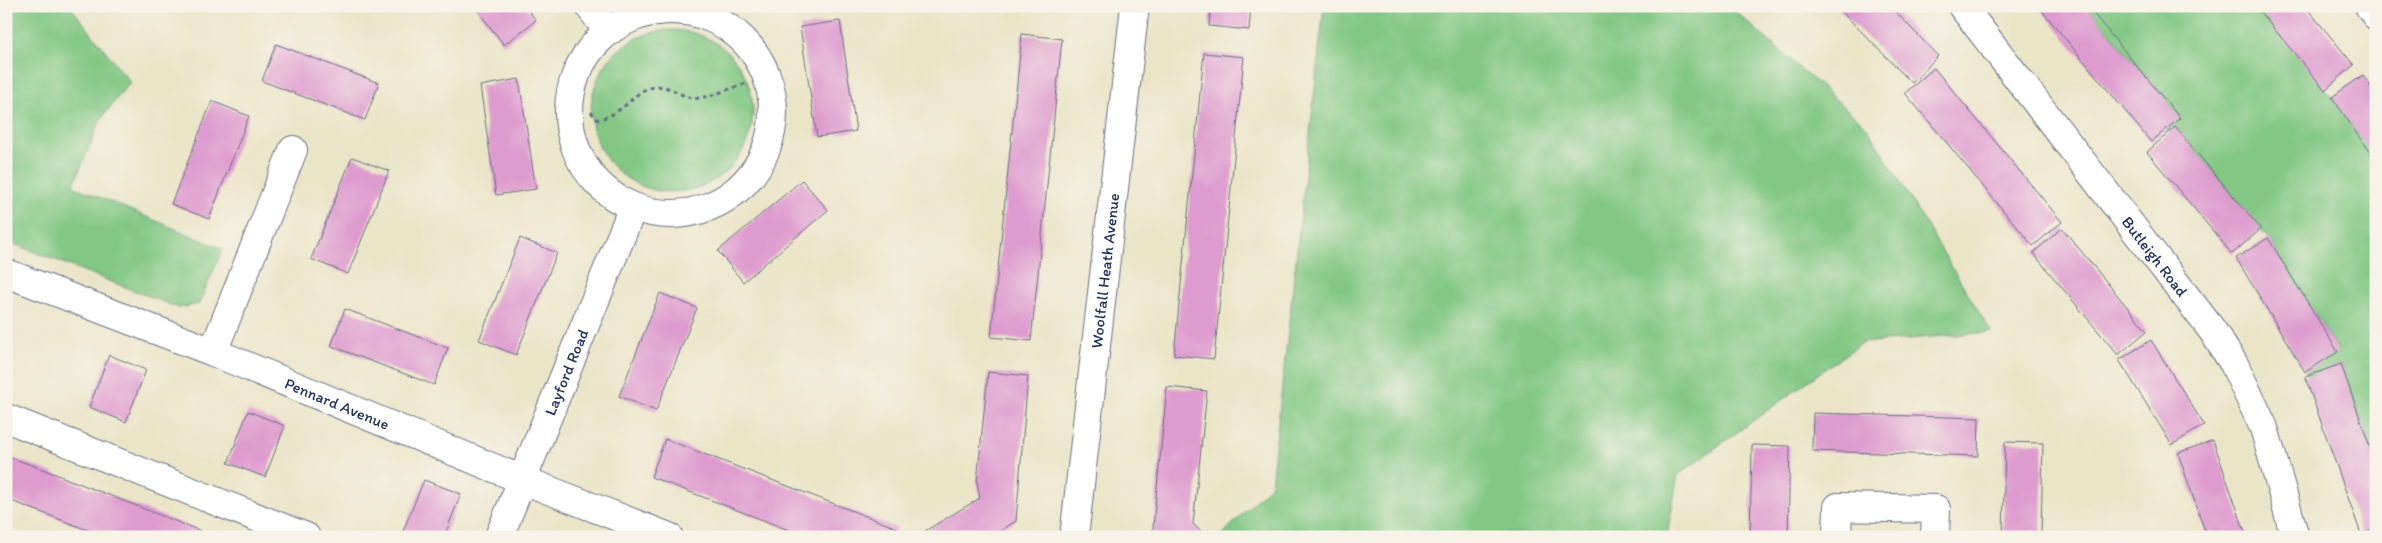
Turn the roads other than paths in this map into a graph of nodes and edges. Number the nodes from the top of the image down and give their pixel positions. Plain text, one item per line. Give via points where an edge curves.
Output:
1 (589, 6) edge
2 (1135, 6) edge
3 (1962, 6) edge
4 (2368, 6) edge
5 (2376, 16) edge
6 (608, 31) junction
7 (293, 150) dead end
8 (633, 207) junction
9 (6, 273) edge
10 (213, 352) junction
11 (6, 418) edge
12 (523, 480) junction
13 (306, 537) edge
14 (499, 537) edge
15 (669, 537) edge
16 (1074, 537) edge
17 (1837, 537) edge
18 (1935, 537) edge
19 (2295, 537) edge

1 - 6 street
2 - 16 street, Woolfall Heath Avenue
3 - 19 street, Butleigh Road via 2212,330 2234,364 2264,428
4 - 5 street
6 - 8 street via 587,53 573,81 568,111 573,141 586,170 606,192
6 - 8 street via 645,14 670,10 702,15 731,30 754,53 768,82 773,114 767,147 751,176 727,198 689,212 665,214
7 - 10 street
8 - 12 street, Layford Road
9 - 10 street, Pennard Avenue
10 - 12 street, Pennard Avenue
11 - 13 street
12 - 14 street, Layford Road
12 - 15 street, Pennard Avenue
17 - 18 street via 1838,506 1936,509

